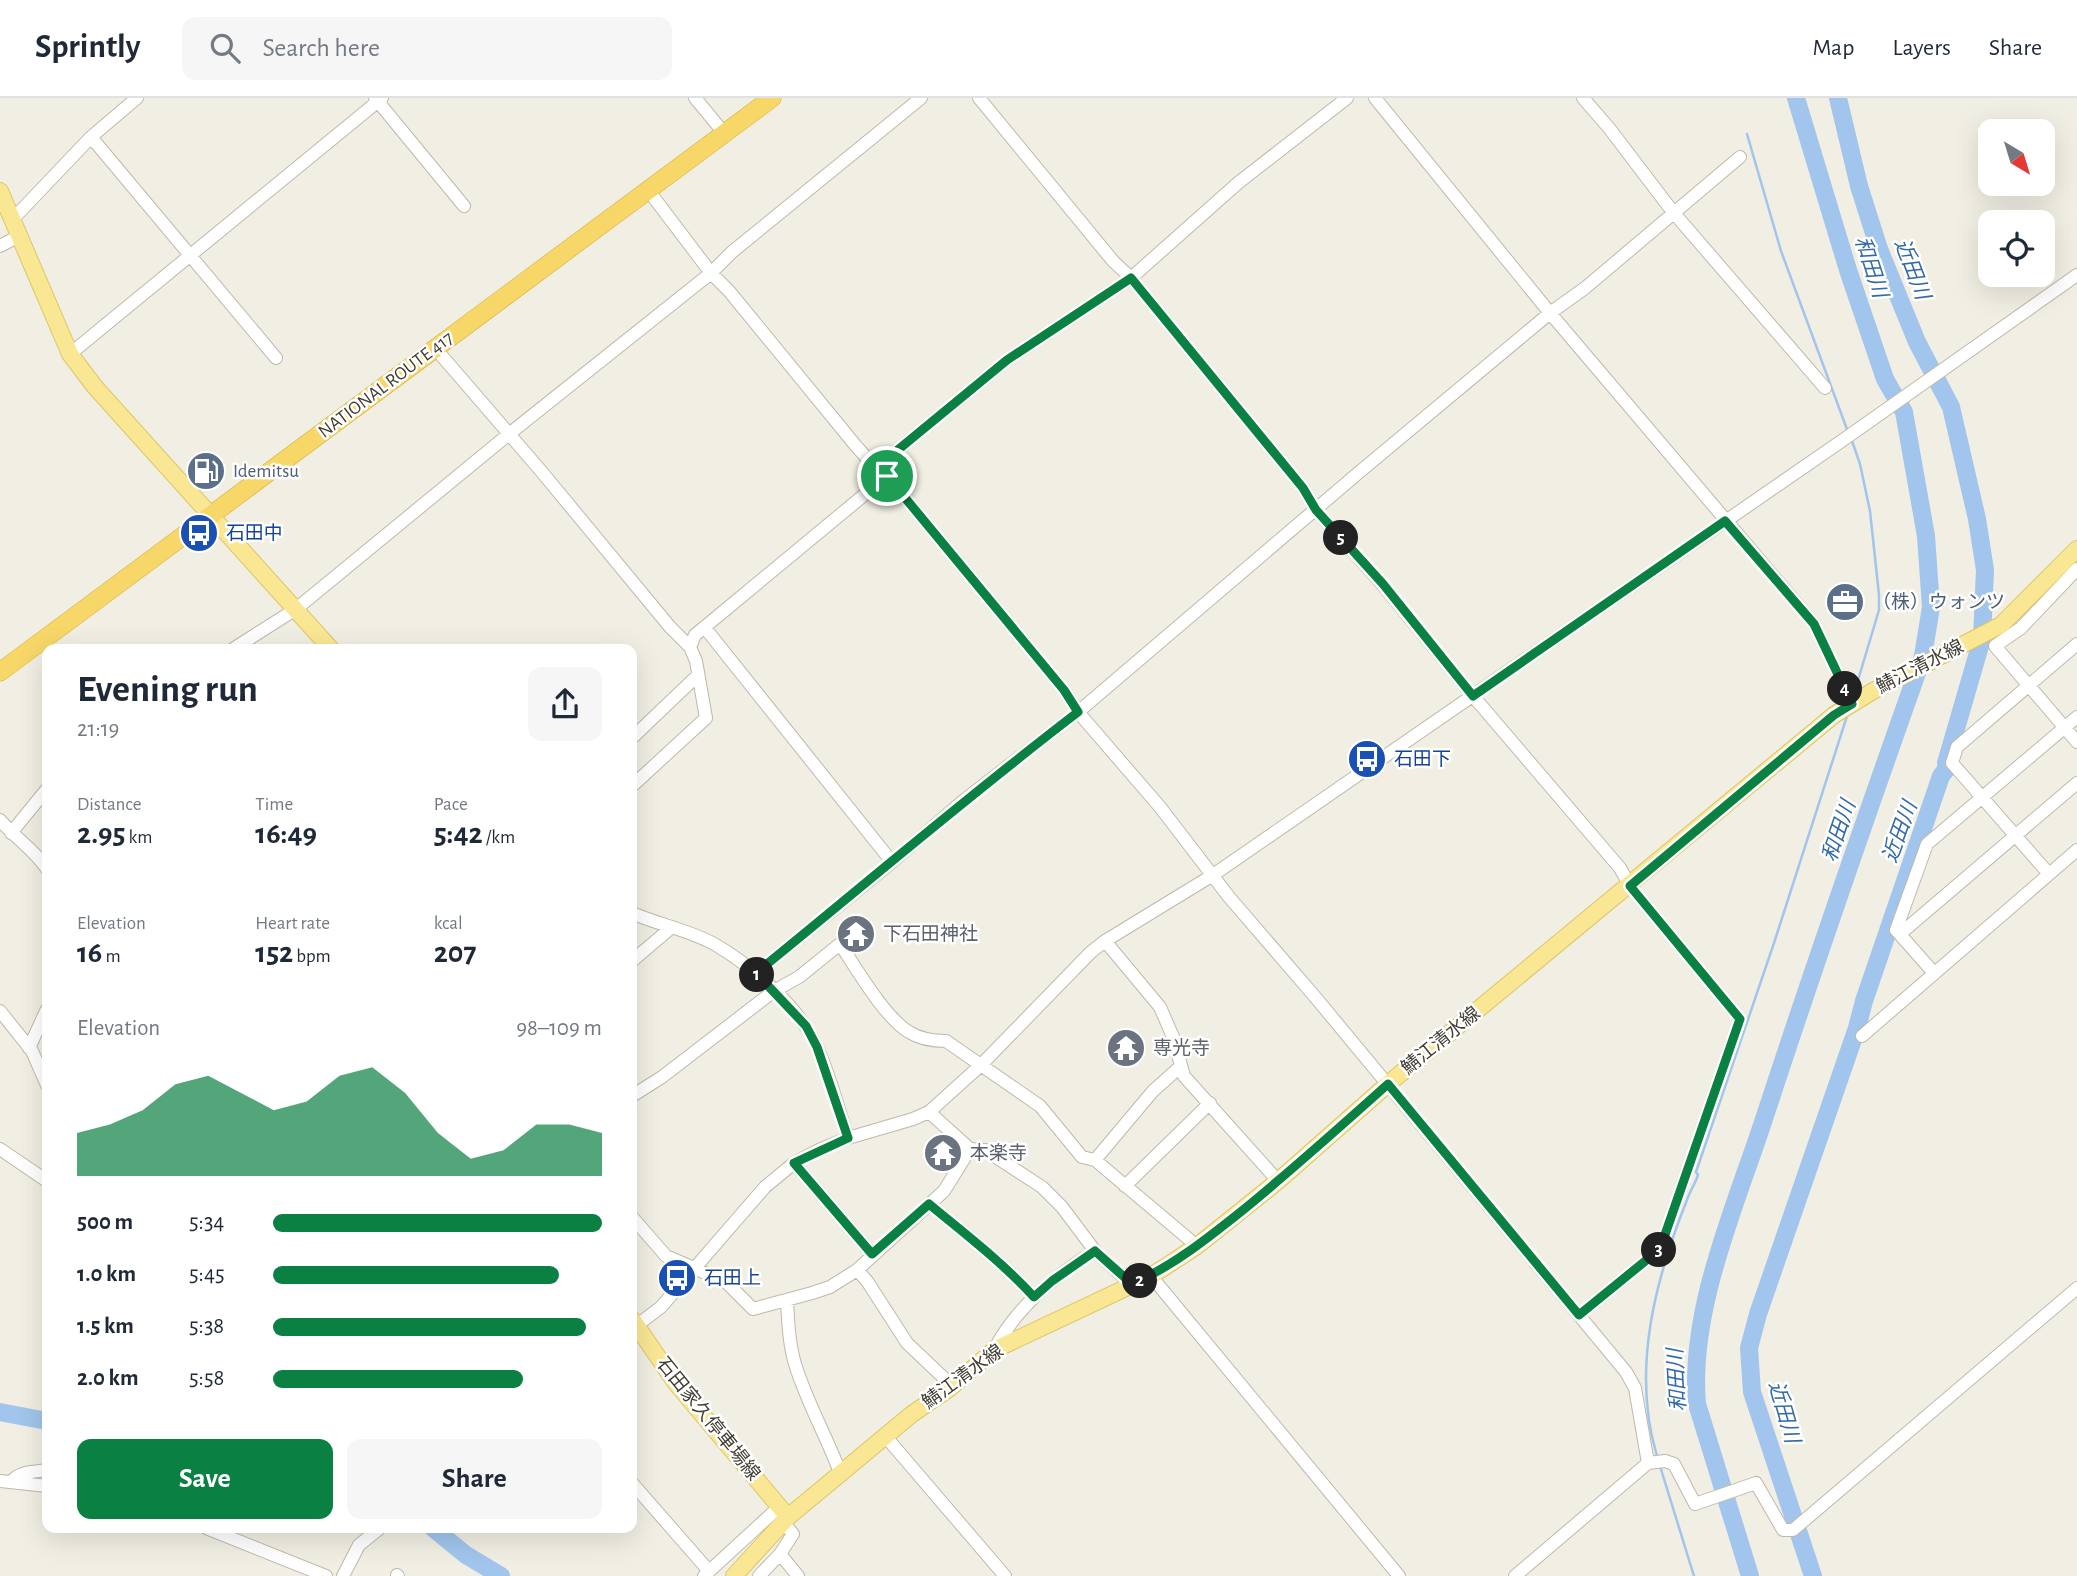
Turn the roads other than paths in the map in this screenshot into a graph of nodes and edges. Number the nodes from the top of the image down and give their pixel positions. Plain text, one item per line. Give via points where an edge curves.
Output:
1 (137, 98) edge
2 (695, 98) edge
3 (772, 98) edge
4 (921, 98) edge
5 (979, 98) edge
6 (1347, 98) edge
7 (1375, 98) edge
8 (1583, 98) edge
9 (378, 99) edge
10 (724, 133) junction
11 (91, 137) junction
12 (1740, 156) dead end
13 (648, 190) junction
14 (0, 191) edge
15 (464, 206) dead end
16 (1673, 212) junction
17 (12, 220) junction
18 (19, 236) junction
19 (0, 246) edge
20 (190, 256) junction
21 (711, 273) junction
22 (2077, 275) edge
23 (1131, 278) junction
24 (1550, 313) junction
25 (435, 348) junction
26 (70, 354) junction
27 (276, 358) dead end
28 (1825, 388) dead end
29 (509, 434) junction
30 (886, 476) junction
31 (1316, 510) junction
32 (212, 516) junction
33 (1725, 521) junction
34 (2077, 549) edge
35 (2077, 569) edge
36 (296, 609) junction
37 (705, 628) junction
38 (241, 644) edge
39 (327, 644) edge
40 (2077, 644) edge
41 (690, 646) junction
42 (0, 672) edge
43 (698, 675) junction
44 (2029, 685) junction
45 (1473, 696) junction
46 (1852, 704) junction
47 (1078, 712) junction
48 (2077, 717) edge
49 (2064, 727) junction
50 (637, 733) edge
51 (2077, 742) edge
52 (637, 781) edge
53 (2077, 783) edge
54 (42, 795) edge
55 (1982, 797) junction
56 (0, 820) edge
57 (11, 833) junction
58 (2015, 835) junction
59 (2077, 850) edge
60 (42, 862) edge
61 (892, 862) junction
62 (2049, 874) junction
63 (1213, 875) junction
64 (1630, 886) junction
65 (637, 915) edge
66 (672, 927) junction
67 (1900, 934) junction
68 (1105, 941) junction
69 (637, 957) edge
70 (756, 973) junction
71 (1934, 974) junction
72 (774, 991) junction
73 (1, 1013) edge
74 (42, 1020) edge
75 (1862, 1036) dead end
76 (29, 1048) junction
77 (981, 1065) junction
78 (1181, 1066) junction
79 (42, 1075) edge
80 (1388, 1084) junction
81 (637, 1093) edge
82 (1210, 1103) junction
83 (929, 1112) junction
84 (848, 1138) junction
85 (0, 1149) edge
86 (970, 1149) junction
87 (1095, 1160) junction
88 (794, 1163) junction
89 (42, 1178) edge
90 (1278, 1181) junction
91 (1125, 1186) junction
92 (929, 1204) junction
93 (637, 1223) edge
94 (1198, 1247) junction
95 (1095, 1251) junction
96 (872, 1254) junction
97 (692, 1269) junction
98 (857, 1270) junction
99 (1151, 1276) junction
100 (1132, 1284) junction
101 (2077, 1288) edge
102 (1034, 1297) junction
103 (787, 1300) junction
104 (1579, 1315) junction
105 (637, 1322) edge
106 (637, 1330) edge
107 (994, 1350) junction
108 (950, 1388) junction
109 (886, 1437) junction
110 (1648, 1463) junction
111 (42, 1471) edge
112 (841, 1475) junction
113 (6, 1481) edge
114 (42, 1485) edge
115 (637, 1489) edge
116 (783, 1516) junction
117 (219, 1533) edge
118 (372, 1533) edge
119 (780, 1554) junction
120 (706, 1574) edge
121 (327, 1576) edge
122 (343, 1576) edge
123 (734, 1576) edge
124 (759, 1576) edge
125 (798, 1576) edge
126 (1004, 1576) edge
127 (1399, 1576) edge
128 (1515, 1576) edge

1 - 11 street
2 - 10 street
3 - 10 highway, NATIONAL ROUTE 417
4 - 21 street
5 - 23 street
6 - 23 street via 1238,183
7 - 24 street
8 - 16 street
9 - 15 street
9 - 20 street
10 - 13 highway, NATIONAL ROUTE 417
11 - 17 street
11 - 20 street
12 - 16 street
13 - 21 street
13 - 25 highway, NATIONAL ROUTE 417
14 - 17 main road
16 - 24 street
16 - 28 street
17 - 18 main road
18 - 19 street
18 - 26 main road
20 - 26 street
20 - 27 street
21 - 29 street
21 - 30 street
22 - 33 street
23 - 30 street via 997,368 888,458
23 - 31 street via 1303,488
24 - 31 street
24 - 33 street
25 - 29 street
25 - 32 highway, NATIONAL ROUTE 417
26 - 32 main road
29 - 36 street
29 - 41 street
30 - 37 street
30 - 47 street
31 - 45 street
31 - 47 street
32 - 36 main road
32 - 42 highway, NATIONAL ROUTE 417
33 - 45 street
33 - 46 street via 1814,624
34 - 46 main road, 鯖江清水線 via 2001,625
35 - 44 street via 2021,628 1995,646
36 - 38 street
36 - 39 main road
37 - 41 street
37 - 61 street
40 - 44 street
41 - 43 street
43 - 50 street
43 - 52 street via 706,718
44 - 49 street
44 - 55 street via 1957,747 1952,763
45 - 63 street
45 - 64 street via 1620,868
46 - 64 main road, 鯖江清水線
47 - 61 street
47 - 63 street
48 - 49 street
49 - 51 street
49 - 55 street
53 - 58 street
54 - 57 street
55 - 58 street
55 - 67 street via 1927,845 1896,930
56 - 57 street
57 - 60 street
58 - 62 street
58 - 67 street
59 - 62 street
61 - 70 street
62 - 71 street
63 - 68 street
63 - 80 street
64 - 80 main road, 鯖江清水線
64 - 104 street via 1740,1019 1660,1249
65 - 66 street
66 - 69 street
66 - 70 street via 716,945
67 - 71 street
68 - 77 street
68 - 78 street via 1160,1007
70 - 72 street
71 - 75 street
72 - 77 street via 840,944 884,1009 908,1032 946,1041
72 - 81 street
72 - 84 street via 806,1026 817,1047
73 - 76 street
74 - 76 street
76 - 79 street
77 - 83 street
77 - 87 street via 1040,1106 1082,1157
78 - 82 street via 1184,1076
78 - 87 street via 1153,1091
80 - 90 main road, 鯖江清水線
80 - 104 street
82 - 90 street
82 - 91 street
83 - 84 street
83 - 86 street
84 - 88 street
85 - 89 street
86 - 92 street via 944,1191
86 - 95 street via 985,1150 1042,1187
87 - 91 street
88 - 96 street
88 - 97 street via 765,1186
90 - 94 main road, 鯖江清水線
91 - 94 street
92 - 96 street
92 - 102 street
93 - 97 street via 666,1256
94 - 99 main road, 鯖江清水線
95 - 100 street
95 - 102 street
96 - 98 street
97 - 103 street via 726,1282 752,1309
97 - 105 street via 661,1307
98 - 103 street via 830,1287
98 - 108 street via 907,1343
99 - 100 main road, 鯖江清水線
99 - 127 street
100 - 107 main road, 鯖江清水線
101 - 110 street via 1793,1530 1783,1530 1756,1483 1695,1504 1674,1464
102 - 107 street via 1007,1326
103 - 112 street via 795,1364
104 - 110 street via 1635,1388
106 - 116 main road, 石田家久停車場線
107 - 108 main road, 鯖江清水線
108 - 109 main road, 鯖江清水線
109 - 112 main road, 鯖江清水線
109 - 126 street
110 - 128 street
111 - 113 street
112 - 116 main road, 鯖江清水線
113 - 114 street
115 - 120 street
116 - 119 street via 793,1534
116 - 120 street
116 - 123 main road, 鯖江清水線
117 - 121 street
118 - 122 street via 359,1545
119 - 124 street
119 - 125 street

